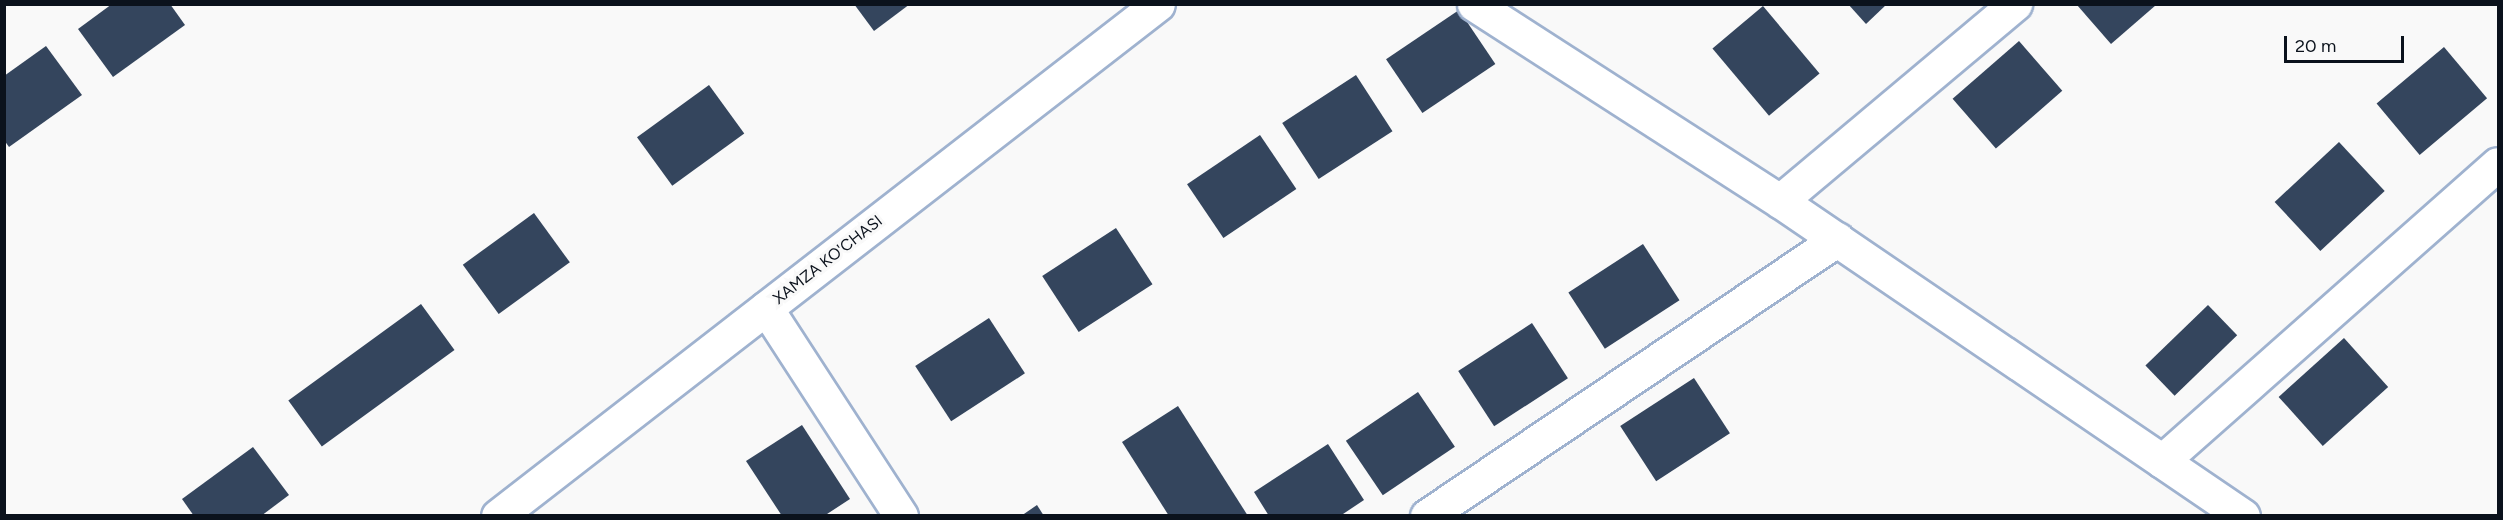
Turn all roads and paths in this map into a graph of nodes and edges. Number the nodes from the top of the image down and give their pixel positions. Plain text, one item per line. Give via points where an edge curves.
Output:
1 (1158, 4) edge
2 (1474, 4) edge
3 (2015, 4) edge
4 (2499, 164) edge
5 (1780, 201) junction
6 (1837, 239) junction
7 (766, 308) junction
8 (2162, 461) junction
9 (498, 516) edge
10 (901, 516) edge
11 (1427, 516) edge
12 (2243, 516) edge

1 - 7 street, XAMZA KO'CHASI
2 - 5 street
3 - 5 street
4 - 8 street
5 - 6 street
6 - 8 street
6 - 11 street
7 - 9 street, XAMZA KO'CHASI
7 - 10 street
8 - 12 street

